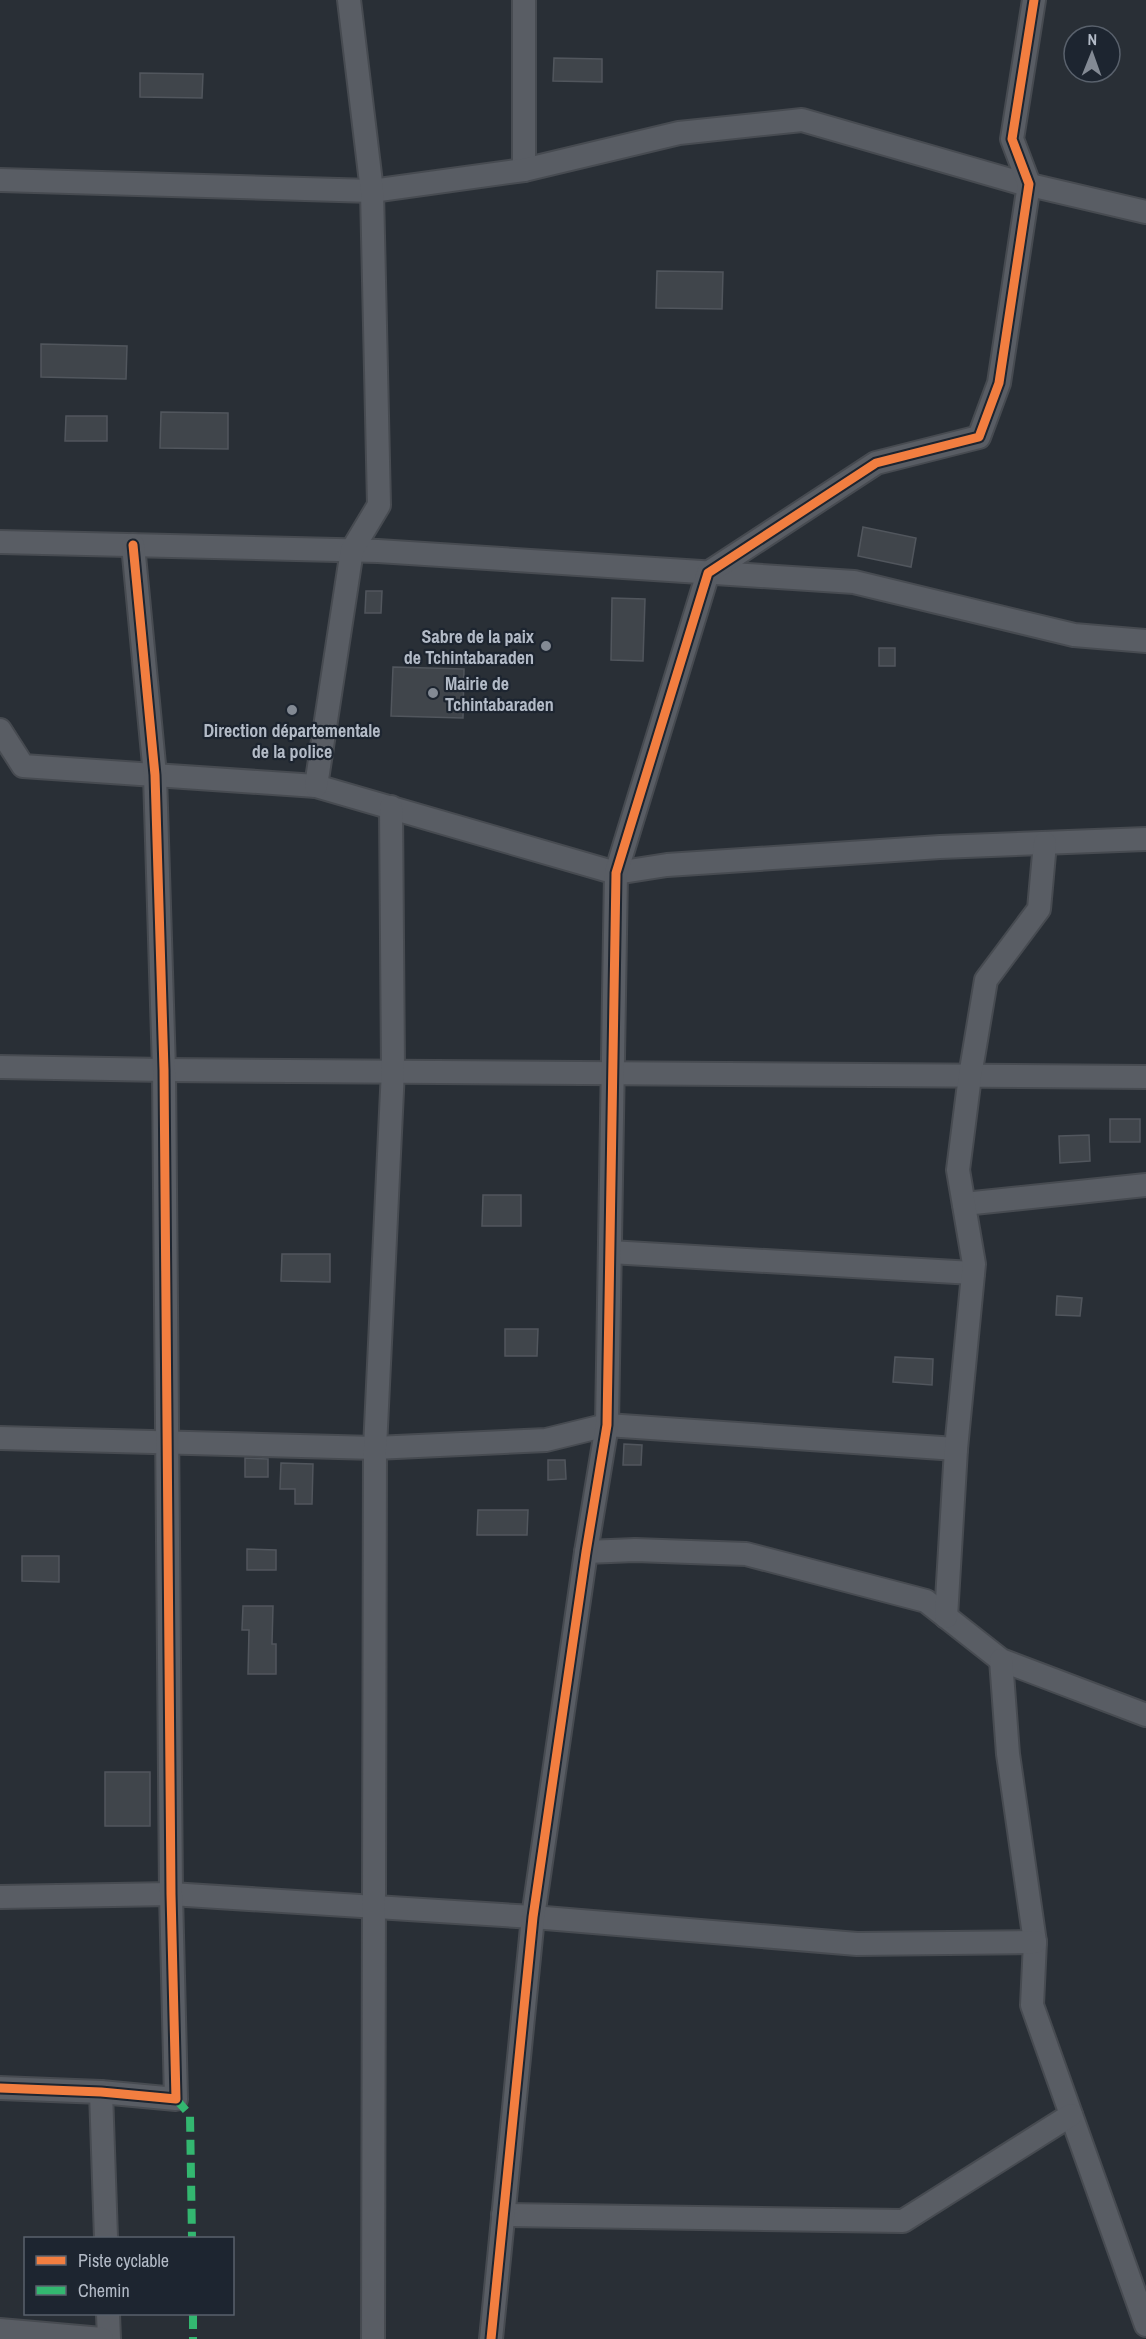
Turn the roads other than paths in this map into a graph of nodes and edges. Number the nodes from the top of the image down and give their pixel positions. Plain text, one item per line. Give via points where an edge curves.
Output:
1 (349, 0) edge
2 (524, 0) edge
3 (1034, 0) edge
4 (524, 170) junction
5 (0, 180) edge
6 (1029, 184) junction
7 (372, 191) junction
8 (1146, 212) edge
9 (0, 542) edge
10 (133, 545) junction
11 (352, 550) junction
12 (708, 573) junction
13 (1146, 641) edge
14 (0, 730) edge
15 (155, 775) junction
16 (316, 786) junction
17 (391, 807) junction
18 (1146, 839) edge
19 (1045, 843) junction
20 (616, 873) junction
21 (0, 1067) edge
22 (164, 1070) junction
23 (393, 1070) junction
24 (613, 1073) junction
25 (970, 1076) junction
26 (1146, 1077) edge
27 (1146, 1185) edge
28 (964, 1204) junction
29 (610, 1252) junction
30 (973, 1273) junction
31 (607, 1425) junction
32 (0, 1438) edge
33 (168, 1442) junction
34 (375, 1448) junction
35 (956, 1449) junction
36 (586, 1552) junction
37 (946, 1617) junction
38 (1001, 1660) junction
39 (1146, 1715) edge
40 (171, 1894) junction
41 (0, 1897) edge
42 (372, 1906) junction
43 (533, 1917) junction
44 (1035, 1942) junction
45 (0, 2088) edge
46 (101, 2092) junction
47 (1071, 2115) junction
48 (503, 2215) junction
49 (106, 2237) edge
50 (108, 2315) edge
51 (1146, 2325) edge
52 (0, 2330) edge
53 (102, 2339) edge
54 (109, 2339) edge
55 (373, 2339) edge
56 (491, 2339) edge

1 - 7 street
2 - 4 street
3 - 6 street via 1012,139
4 - 6 street via 679,134 802,120
4 - 7 street
5 - 7 street
6 - 8 street
6 - 12 street via 999,383 979,437 876,463
7 - 11 street via 379,505
9 - 10 street
10 - 11 street
10 - 15 street
11 - 12 street
11 - 16 street
12 - 13 street via 854,582 1074,635
12 - 20 street
14 - 15 street via 23,766
15 - 16 street
15 - 22 street
16 - 17 street
17 - 20 street
17 - 23 street
18 - 19 street
19 - 20 street via 668,865
19 - 25 street via 1039,909 986,980
20 - 24 street
21 - 22 street
22 - 23 street
22 - 33 street
23 - 24 street
23 - 34 street
24 - 25 street
24 - 29 street
25 - 26 street
25 - 28 street via 958,1170
27 - 28 street
28 - 30 street
29 - 30 street
29 - 31 street
30 - 35 street
31 - 34 street via 546,1440
31 - 35 street
31 - 36 street
32 - 33 street
33 - 34 street
33 - 40 street
34 - 42 street
35 - 37 street
36 - 37 street via 746,1554 926,1601
36 - 43 street
37 - 38 street
38 - 39 street
38 - 44 street via 1008,1754
40 - 41 street
40 - 42 street
40 - 46 street via 176,2099
42 - 43 street
42 - 55 street
43 - 44 street via 857,1944
43 - 48 street
44 - 47 street via 1032,2005
45 - 46 street
46 - 49 street
47 - 48 street via 903,2221
47 - 51 street
48 - 56 street
50 - 54 street
52 - 53 street

